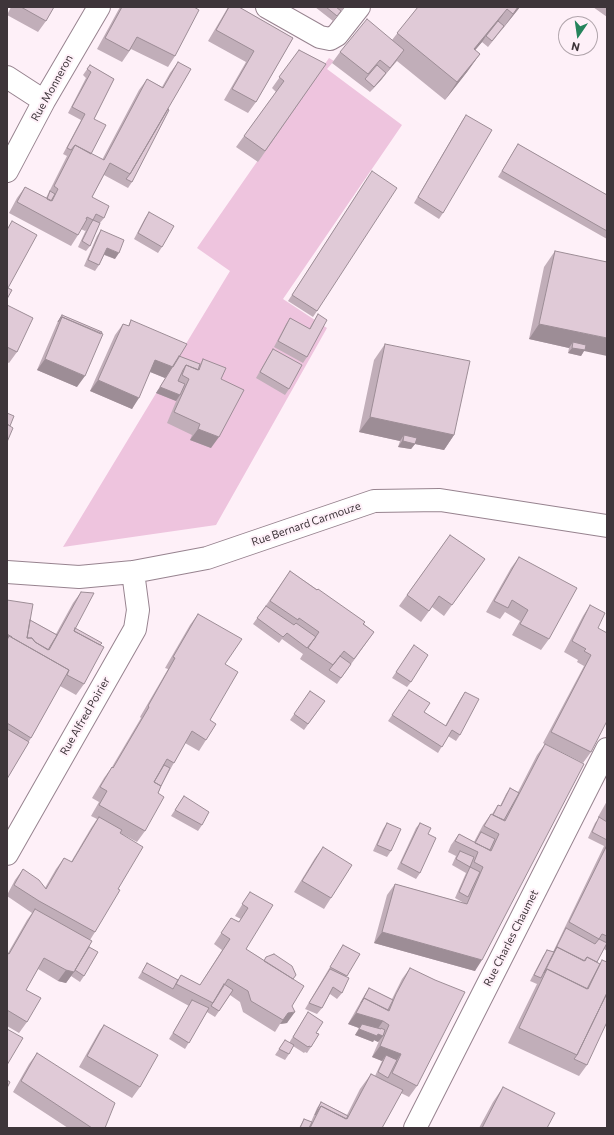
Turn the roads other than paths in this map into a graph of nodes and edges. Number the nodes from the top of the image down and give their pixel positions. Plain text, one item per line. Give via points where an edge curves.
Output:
1 (99, 7) edge
2 (267, 7) edge
3 (359, 7) edge
4 (7, 77) edge
5 (44, 101) junction
6 (7, 171) edge
7 (607, 526) edge
8 (7, 572) edge
9 (133, 572) junction
10 (607, 749) edge
11 (7, 854) edge
12 (415, 1128) edge

1 - 5 street, Rue Monneron
2 - 3 street via 320,37 330,39 337,35
4 - 5 street
5 - 6 street, Rue Monneron
7 - 9 street, Rue Bernard Carmouze via 440,500 374,501 208,558
8 - 9 street, Rue Bernard Carmouze via 79,577
9 - 11 street, Rue Alfred Poirier via 138,610 135,629
10 - 12 street, Rue Charles Chaumet

